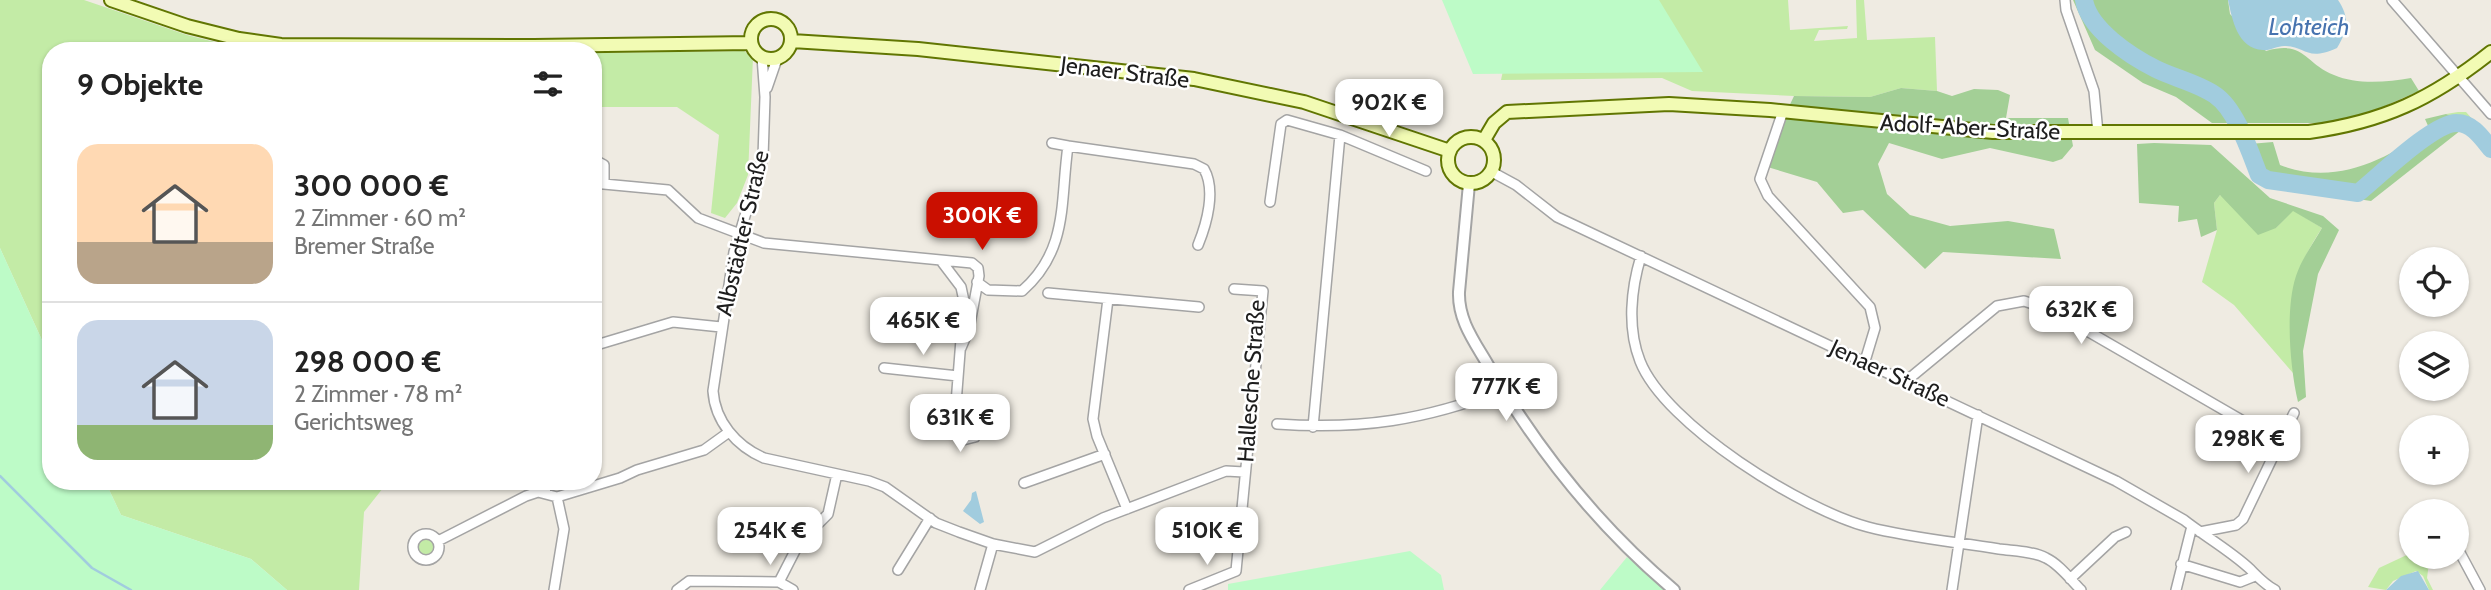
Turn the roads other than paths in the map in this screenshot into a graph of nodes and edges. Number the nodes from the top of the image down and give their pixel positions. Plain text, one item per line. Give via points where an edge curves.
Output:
1 (111, 0) edge
2 (2065, 0) edge
3 (2392, 0) edge
4 (792, 41) junction
5 (255, 42) edge
6 (751, 43) junction
7 (602, 46) edge
8 (2491, 52) edge
9 (762, 57) junction
10 (777, 58) junction
11 (2459, 77) junction
12 (765, 97) junction
13 (1783, 111) junction
14 (2491, 114) edge
15 (2098, 134) junction
16 (1340, 135) junction
17 (1484, 140) junction
18 (1052, 143) dead end
19 (1068, 146) junction
20 (1450, 151) junction
21 (602, 164) edge
22 (1426, 171) dead end
23 (1492, 172) junction
24 (604, 184) joint
25 (1469, 184) junction
26 (1270, 202) dead end
27 (740, 234) junction
28 (1198, 245) dead end
29 (1641, 256) junction
30 (942, 262) junction
31 (976, 282) junction
32 (961, 287) junction
33 (1234, 289) dead end
34 (1048, 293) dead end
35 (1108, 299) junction
36 (1199, 307) dead end
37 (721, 327) junction
38 (602, 343) edge
39 (961, 348) junction
40 (1865, 361) junction
41 (884, 368) dead end
42 (958, 376) junction
43 (1905, 382) junction
44 (1503, 390) junction
45 (955, 411) dead end
46 (2294, 413) dead end
47 (1978, 415) junction
48 (1277, 424) dead end
49 (1313, 427) junction
50 (729, 432) junction
51 (2262, 432) dead end
52 (1105, 454) junction
53 (1244, 472) junction
54 (837, 474) junction
55 (602, 483) edge
56 (1024, 483) dead end
57 (545, 490) edge
58 (579, 490) edge
59 (546, 493) junction
60 (557, 497) junction
61 (1127, 509) junction
62 (930, 518) junction
63 (2126, 532) dead end
64 (2200, 533) junction
65 (438, 541) dead end
66 (1959, 542) junction
67 (993, 544) junction
68 (2181, 565) junction
69 (2469, 569) edge
70 (898, 570) dead end
71 (2255, 576) junction
72 (2070, 579) junction
73 (779, 582) junction
74 (554, 590) edge
75 (677, 590) edge
76 (793, 590) edge
77 (980, 590) edge
78 (1189, 590) edge
79 (1674, 590) edge
80 (1952, 590) edge
81 (2081, 590) edge
82 (2176, 590) edge
83 (2275, 590) edge
84 (2480, 590) edge

1 - 5 main road via 187,26
2 - 15 street via 2095,96
3 - 11 street
4 - 6 main road via 784,23 769,19 755,27
4 - 10 main road
4 - 20 main road, Jenaer Straße via 918,49 1204,81 1339,111
6 - 7 main road
6 - 9 main road
8 - 11 main road, Adolf-Aber-Straße
9 - 10 main road
9 - 12 street, Albstädter Straße
10 - 12 street
11 - 14 street
11 - 15 main road, Adolf-Aber-Straße via 2418,102 2357,124 2309,132
12 - 27 street, Albstädter Straße via 763,157
13 - 15 main road, Adolf-Aber-Straße via 1993,132
13 - 17 main road, Adolf-Aber-Straße via 1669,104 1526,109 1507,112
13 - 40 street via 1760,179 1768,196 1870,307 1875,328
16 - 22 street
16 - 26 street via 1296,120 1281,124
16 - 49 street
17 - 20 main road via 1464,138
17 - 23 main road via 1495,158
18 - 19 street
19 - 28 street via 1204,169 1210,186
19 - 31 street via 1059,239 1033,282 1011,293 988,290
20 - 25 main road via 1451,172
21 - 24 street
23 - 25 main road
23 - 29 street, Jenaer Straße via 1517,185 1557,217
24 - 27 street via 668,190 698,218
25 - 44 street via 1458,310
27 - 30 street via 765,243
27 - 37 street, Albstädter Straße
29 - 40 street, Jenaer Straße
29 - 66 street via 1632,306 1639,359 1664,396 1689,421 1780,488 1833,514 1866,527
30 - 31 street via 975,265 979,272
30 - 32 street
31 - 32 street
31 - 39 street via 972,316
32 - 39 street
33 - 53 street, Hallesche Straße via 1263,292
34 - 35 street
35 - 36 street
35 - 52 street via 1093,419
37 - 38 street via 673,322
37 - 50 street, Albstädter Straße via 713,391 715,410
39 - 42 street
40 - 43 street, Jenaer Straße
41 - 42 street
42 - 45 street
43 - 47 street, Jenaer Straße
43 - 51 street via 1997,306 2024,301 2051,310
44 - 49 street via 1390,423
44 - 79 street via 1593,511
46 - 64 street via 2243,519 2236,525
47 - 64 street, Jenaer Straße via 2116,481
47 - 66 street
48 - 49 street
50 - 54 street, Albstädter Straße via 748,451 764,458
50 - 55 street via 704,450
52 - 56 street
52 - 61 street
53 - 61 street, Albstädter Straße via 1226,471
53 - 78 street, Hallesche Straße via 1236,571
54 - 62 street, Albstädter Straße via 885,487
54 - 73 street via 828,514 799,543
57 - 59 street
58 - 60 street
59 - 60 street
59 - 65 street via 506,505
60 - 74 street via 564,529
61 - 67 street, Albstädter Straße via 1035,552
62 - 67 street, Albstädter Straße
62 - 70 street
63 - 72 street
64 - 68 street
64 - 71 street, Jenaer Straße
66 - 72 street via 2045,557
66 - 80 street
67 - 77 street
68 - 71 street via 2240,582
68 - 82 street
69 - 84 street
71 - 83 street, Jenaer Straße
72 - 81 street
73 - 75 street via 689,581
73 - 76 street

